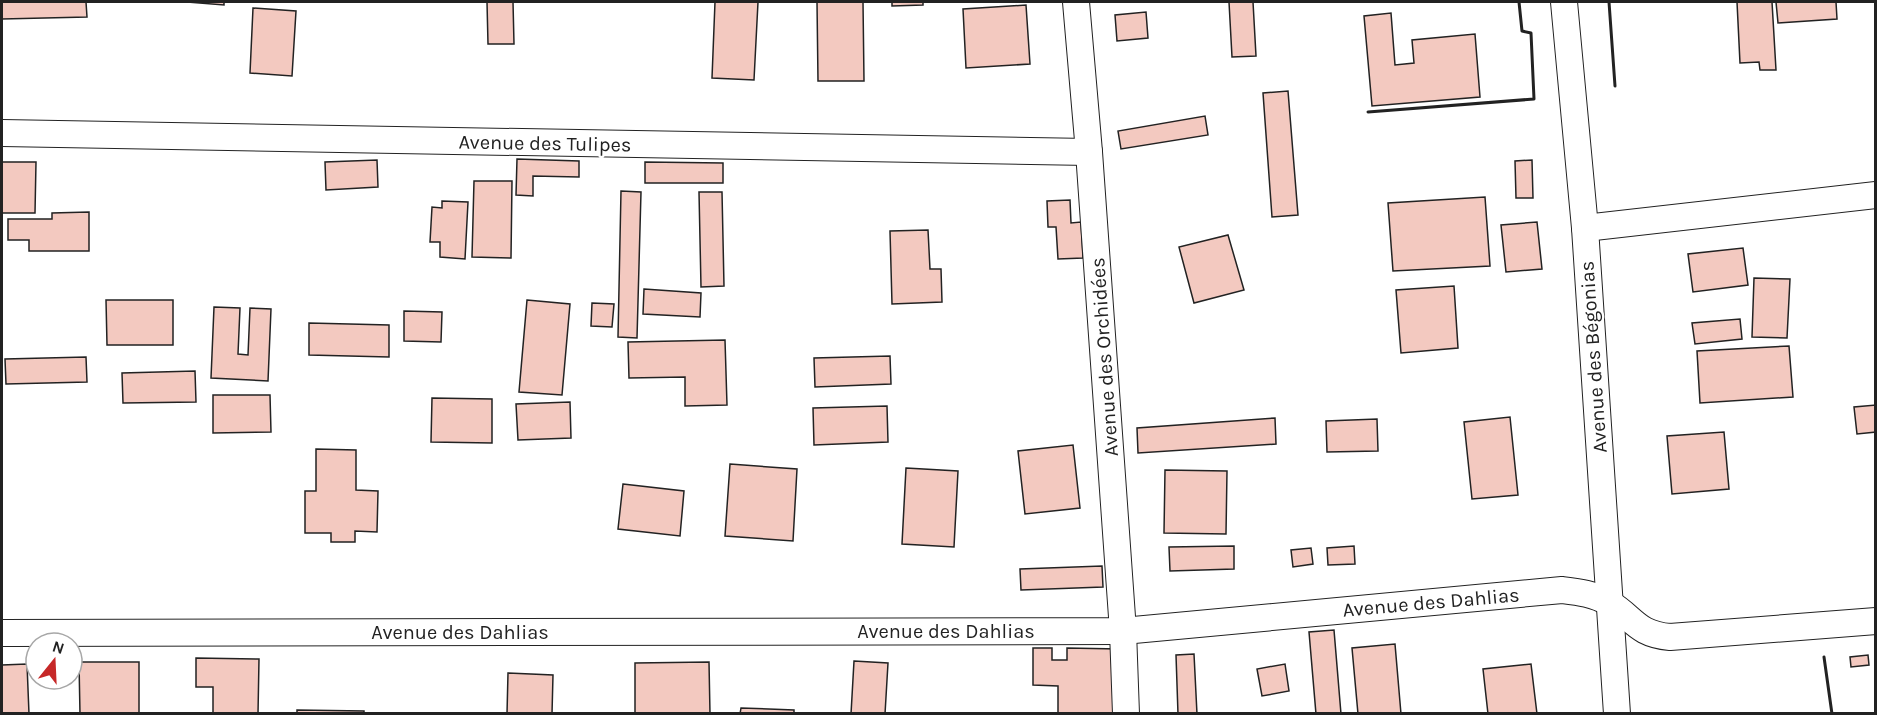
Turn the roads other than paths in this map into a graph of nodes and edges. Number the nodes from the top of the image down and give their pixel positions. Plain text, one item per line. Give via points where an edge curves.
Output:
1 (1076, 2) edge
2 (1564, 2) edge
3 (2, 134) edge
4 (1089, 152) junction
5 (1875, 195) edge
6 (1584, 228) junction
7 (1609, 603) junction
8 (1875, 621) edge
9 (1123, 631) junction
10 (2, 633) edge
11 (1126, 714) edge
12 (1617, 714) edge

1 - 4 street, Avenue des Orchidées
2 - 6 street, Avenue des Bégonias
3 - 4 street, Avenue des Tulipes
4 - 9 street, Avenue des Orchidées
5 - 6 street
6 - 7 street, Avenue des Bégonias
7 - 8 street, Avenue des Dahlias via 1645,631 1670,637
7 - 9 street, Avenue des Dahlias via 1562,590
7 - 12 street, Avenue des Bégonias
9 - 10 street, Avenue des Dahlias
9 - 11 street, Avenue des Orchidées

